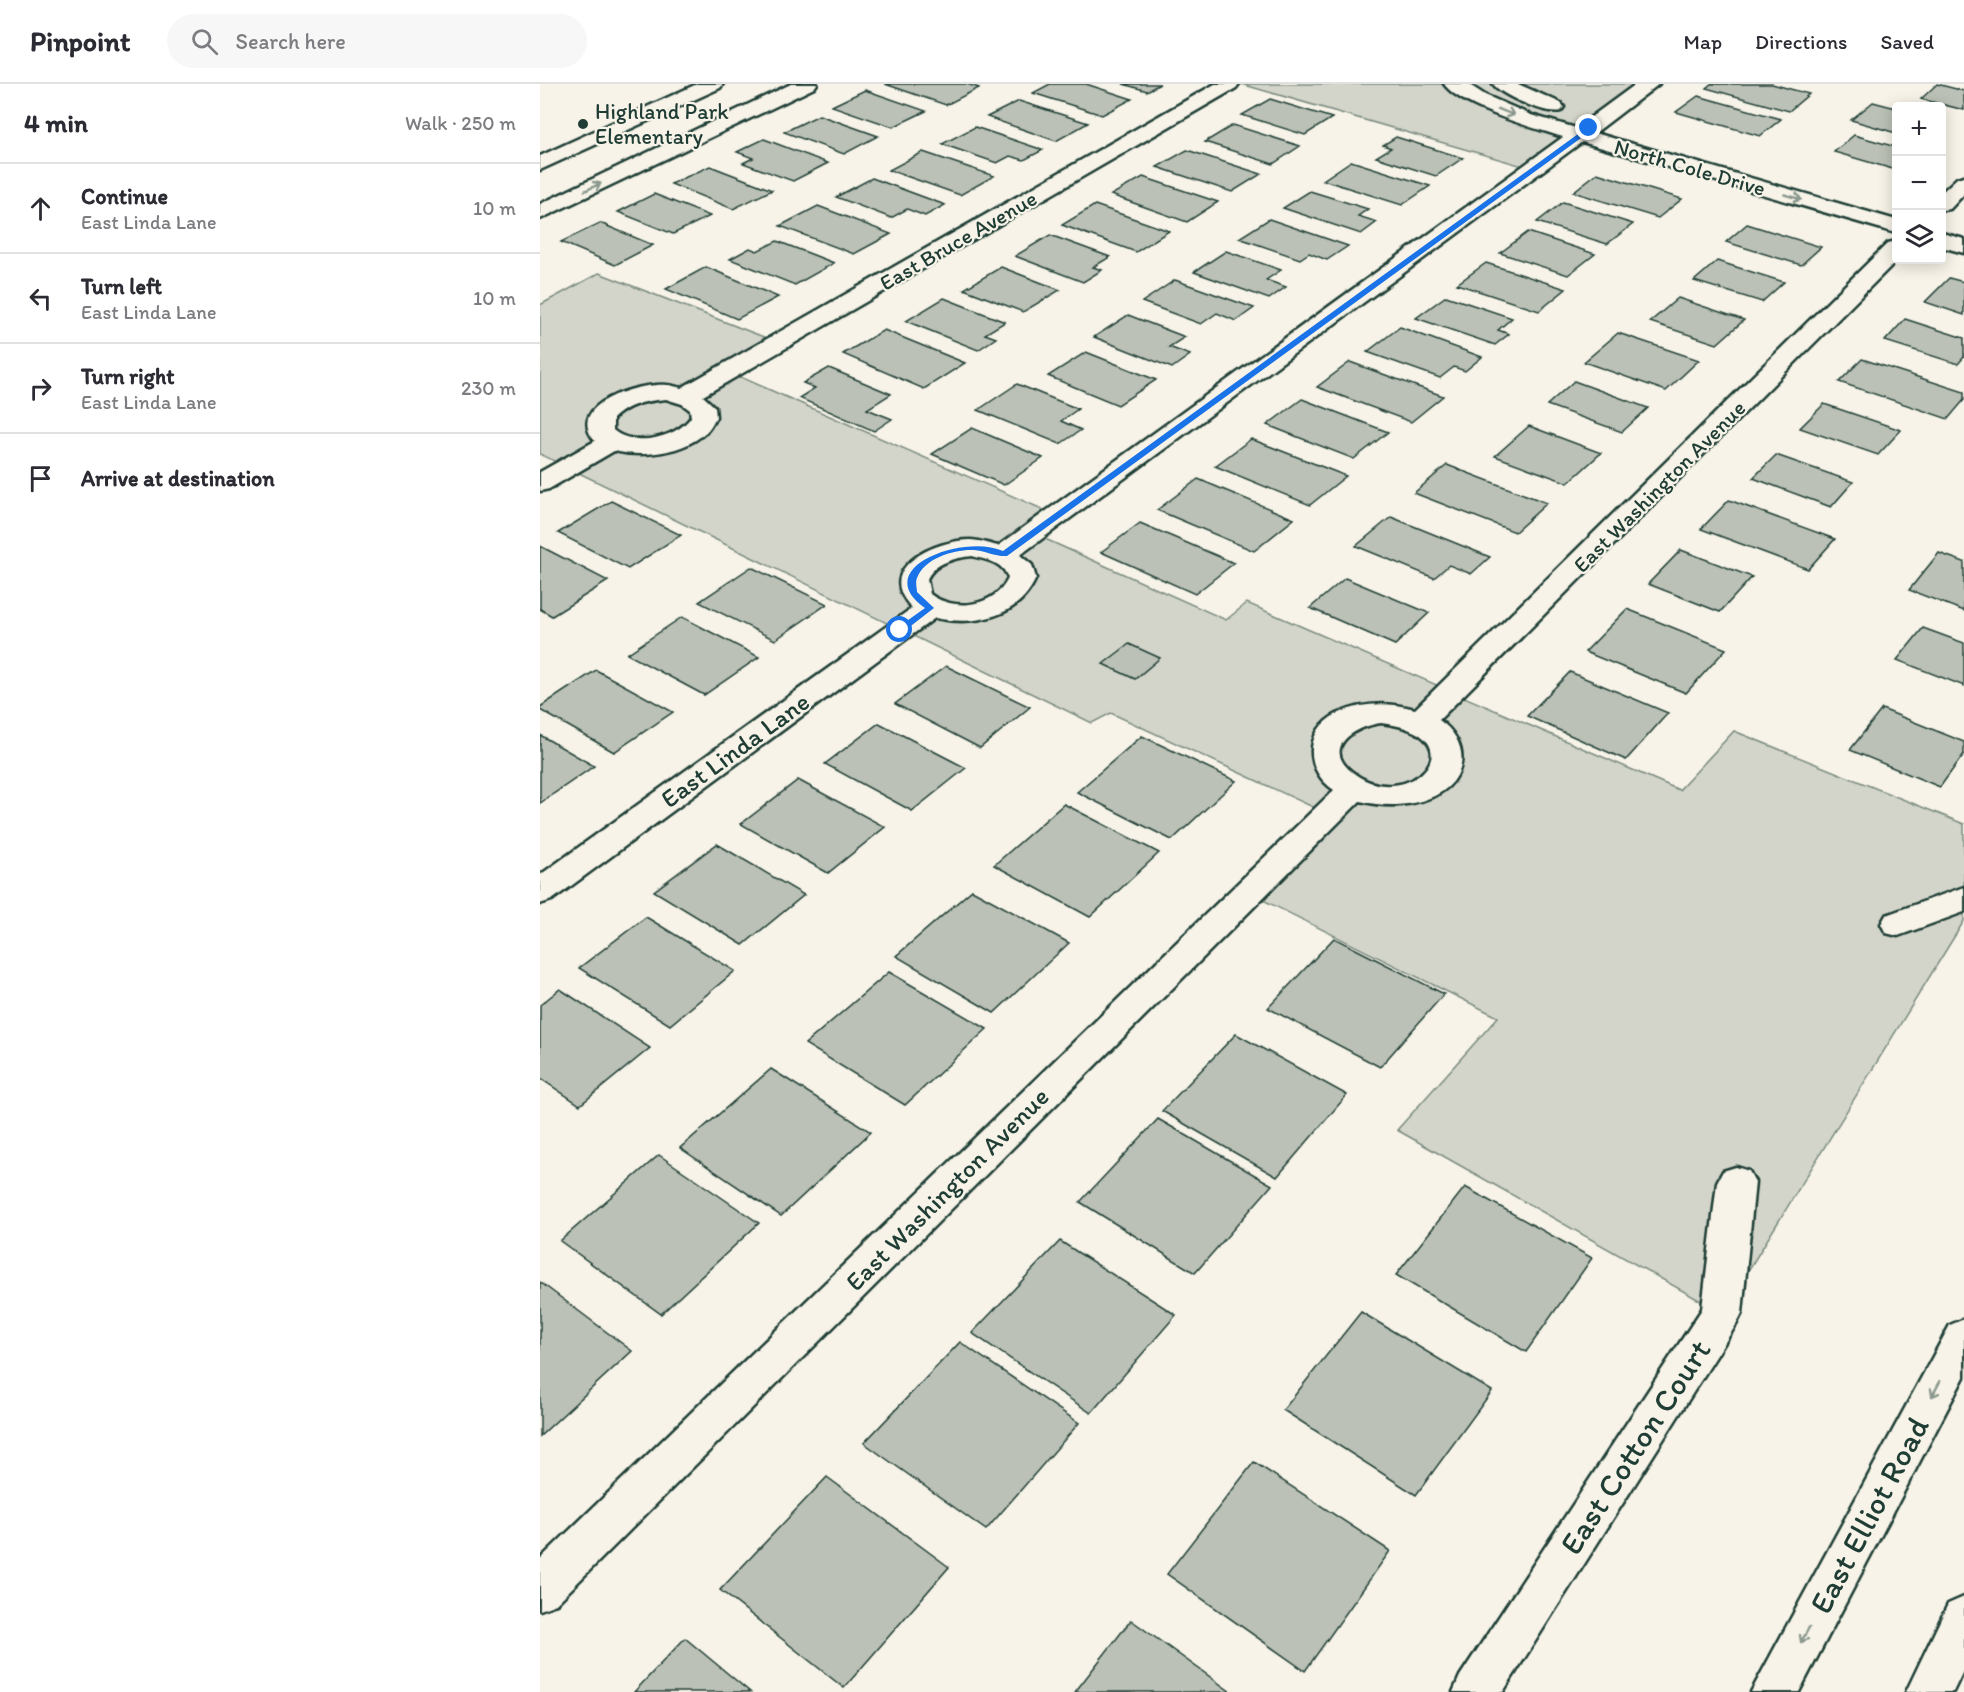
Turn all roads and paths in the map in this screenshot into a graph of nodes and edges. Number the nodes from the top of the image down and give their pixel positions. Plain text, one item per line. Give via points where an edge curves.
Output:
1 (713, 84) edge
2 (807, 84) edge
3 (1229, 84) edge
4 (1454, 84) edge
5 (1503, 84) edge
6 (1649, 84) edge
7 (1622, 127) dead end
8 (1589, 128) junction
9 (540, 164) edge
10 (1964, 182) edge
11 (540, 212) edge
12 (1946, 217) edge
13 (1946, 224) edge
14 (1892, 226) edge
15 (1964, 246) edge
16 (1892, 252) edge
17 (686, 396) junction
18 (612, 442) junction
19 (540, 483) edge
20 (1004, 554) junction
21 (930, 608) junction
22 (1420, 722) junction
23 (1354, 788) junction
24 (540, 892) edge
25 (1964, 899) edge
26 (1898, 924) dead end
27 (1736, 1182) dead end
28 (1964, 1337) edge
29 (540, 1589) edge
30 (1964, 1619) edge
31 (1476, 1692) edge
32 (1774, 1692) edge
33 (1929, 1692) edge

1 - 9 street
11 -> 2 street
3 - 17 street, East Bruce Avenue
4 -> 8 street, North Cole Drive via 1500,109
5 - 8 street, North Cole Drive
6 - 8 street
7 - 8 street, North Cole Drive
8 -> 14 street, North Cole Drive
8 - 20 street
10 - 12 street
13 - 15 street
16 - 22 street, East Washington Avenue
17 - 18 street via 649,393 610,408 598,425 601,434
17 - 18 street via 704,411 704,418 693,432 662,446 643,448
18 - 19 street
20 - 21 street via 972,548 951,550 932,558 912,579 913,592
20 - 21 street via 1018,564 1023,574 1017,592 1006,603 968,614
21 - 24 street, East Linda Lane
22 - 23 street via 1440,736 1447,749 1447,762 1441,774 1425,787 1409,793 1383,795
22 - 23 street via 1381,713 1340,725 1327,739 1324,755 1332,773
23 - 29 street, East Washington Avenue
25 - 26 street
27 - 31 street, East Cotton Court via 1722,1312
28 -> 32 street, East Elliot Road
30 - 33 street

